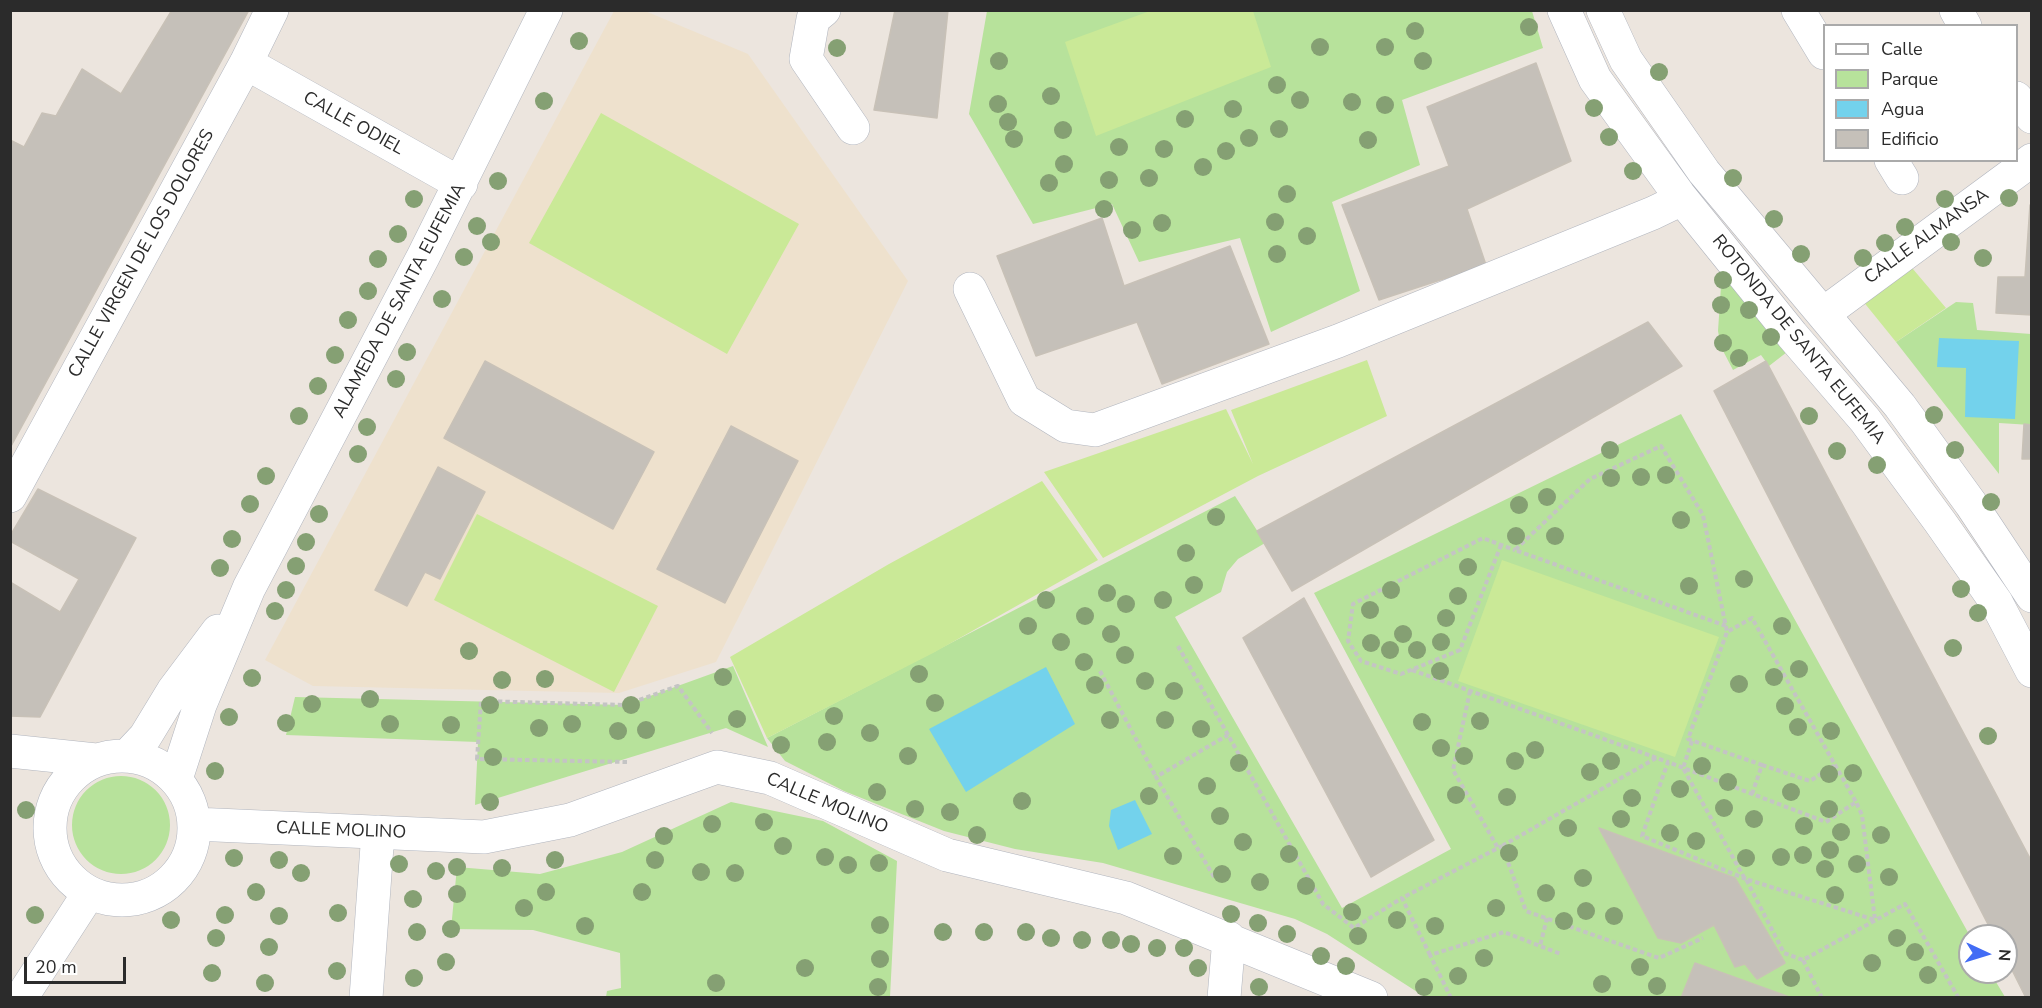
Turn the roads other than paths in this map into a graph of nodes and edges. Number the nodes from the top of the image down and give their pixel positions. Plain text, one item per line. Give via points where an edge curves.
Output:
1 (272, 10) edge
2 (546, 10) edge
3 (824, 10) edge
4 (1564, 10) edge
5 (1603, 10) edge
6 (1798, 10) edge
7 (1956, 10) edge
8 (1964, 24) edge
9 (1823, 51) edge
10 (246, 63) junction
11 (2018, 101) edge
12 (2031, 117) edge
13 (853, 128) dead end
14 (2031, 160) edge
15 (461, 184) junction
16 (1682, 199) junction
17 (970, 289) dead end
18 (1823, 314) junction
19 (10, 496) edge
20 (249, 588) junction
21 (2031, 596) edge
22 (2031, 670) edge
23 (10, 751) edge
24 (128, 755) junction
25 (96, 760) junction
26 (176, 779) junction
27 (194, 824) junction
28 (378, 832) junction
29 (88, 892) junction
30 (1229, 938) junction
31 (21, 998) edge
32 (366, 998) edge
33 (1224, 998) edge
34 (1371, 998) edge

1 - 10 street, CALLE VIRGEN DE LOS DOLORES
2 - 15 street, ALAMEDA DE SANTA EUFEMIA
3 - 13 street via 813,19 806,59
4 - 16 street, ROTONDA DE SANTA EUFEMIA via 1595,79
5 - 18 street, ROTONDA DE SANTA EUFEMIA via 1626,60 1704,172
6 - 9 street
7 - 8 street
10 - 15 street, CALLE ODIEL
10 - 19 street, CALLE VIRGEN DE LOS DOLORES
11 - 12 street
14 - 18 street, CALLE ALMANSA
15 - 20 street, ALAMEDA DE SANTA EUFEMIA
16 - 17 street via 1338,341 1095,430 1066,426 1024,400
16 - 22 street, ROTONDA DE SANTA EUFEMIA via 1893,457 1996,602
18 - 21 street, ROTONDA DE SANTA EUFEMIA via 1900,406
20 - 24 street, ALAMEDA DE SANTA EUFEMIA via 173,691 145,737
20 - 26 street, ALAMEDA DE SANTA EUFEMIA via 200,705
23 - 25 street
24 - 25 street
24 - 26 street via 162,767
25 - 29 street via 75,772 60,790 50,836 57,859 70,879
26 - 27 street via 189,800
27 - 28 street, CALLE MOLINO
27 - 29 street via 189,854 173,880 148,896 117,900
28 - 30 street, CALLE MOLINO via 484,837 570,820 717,767 770,778 947,855 1126,898
28 - 32 street
29 - 31 street
30 - 33 street
30 - 34 street, CALLE MOLINO

